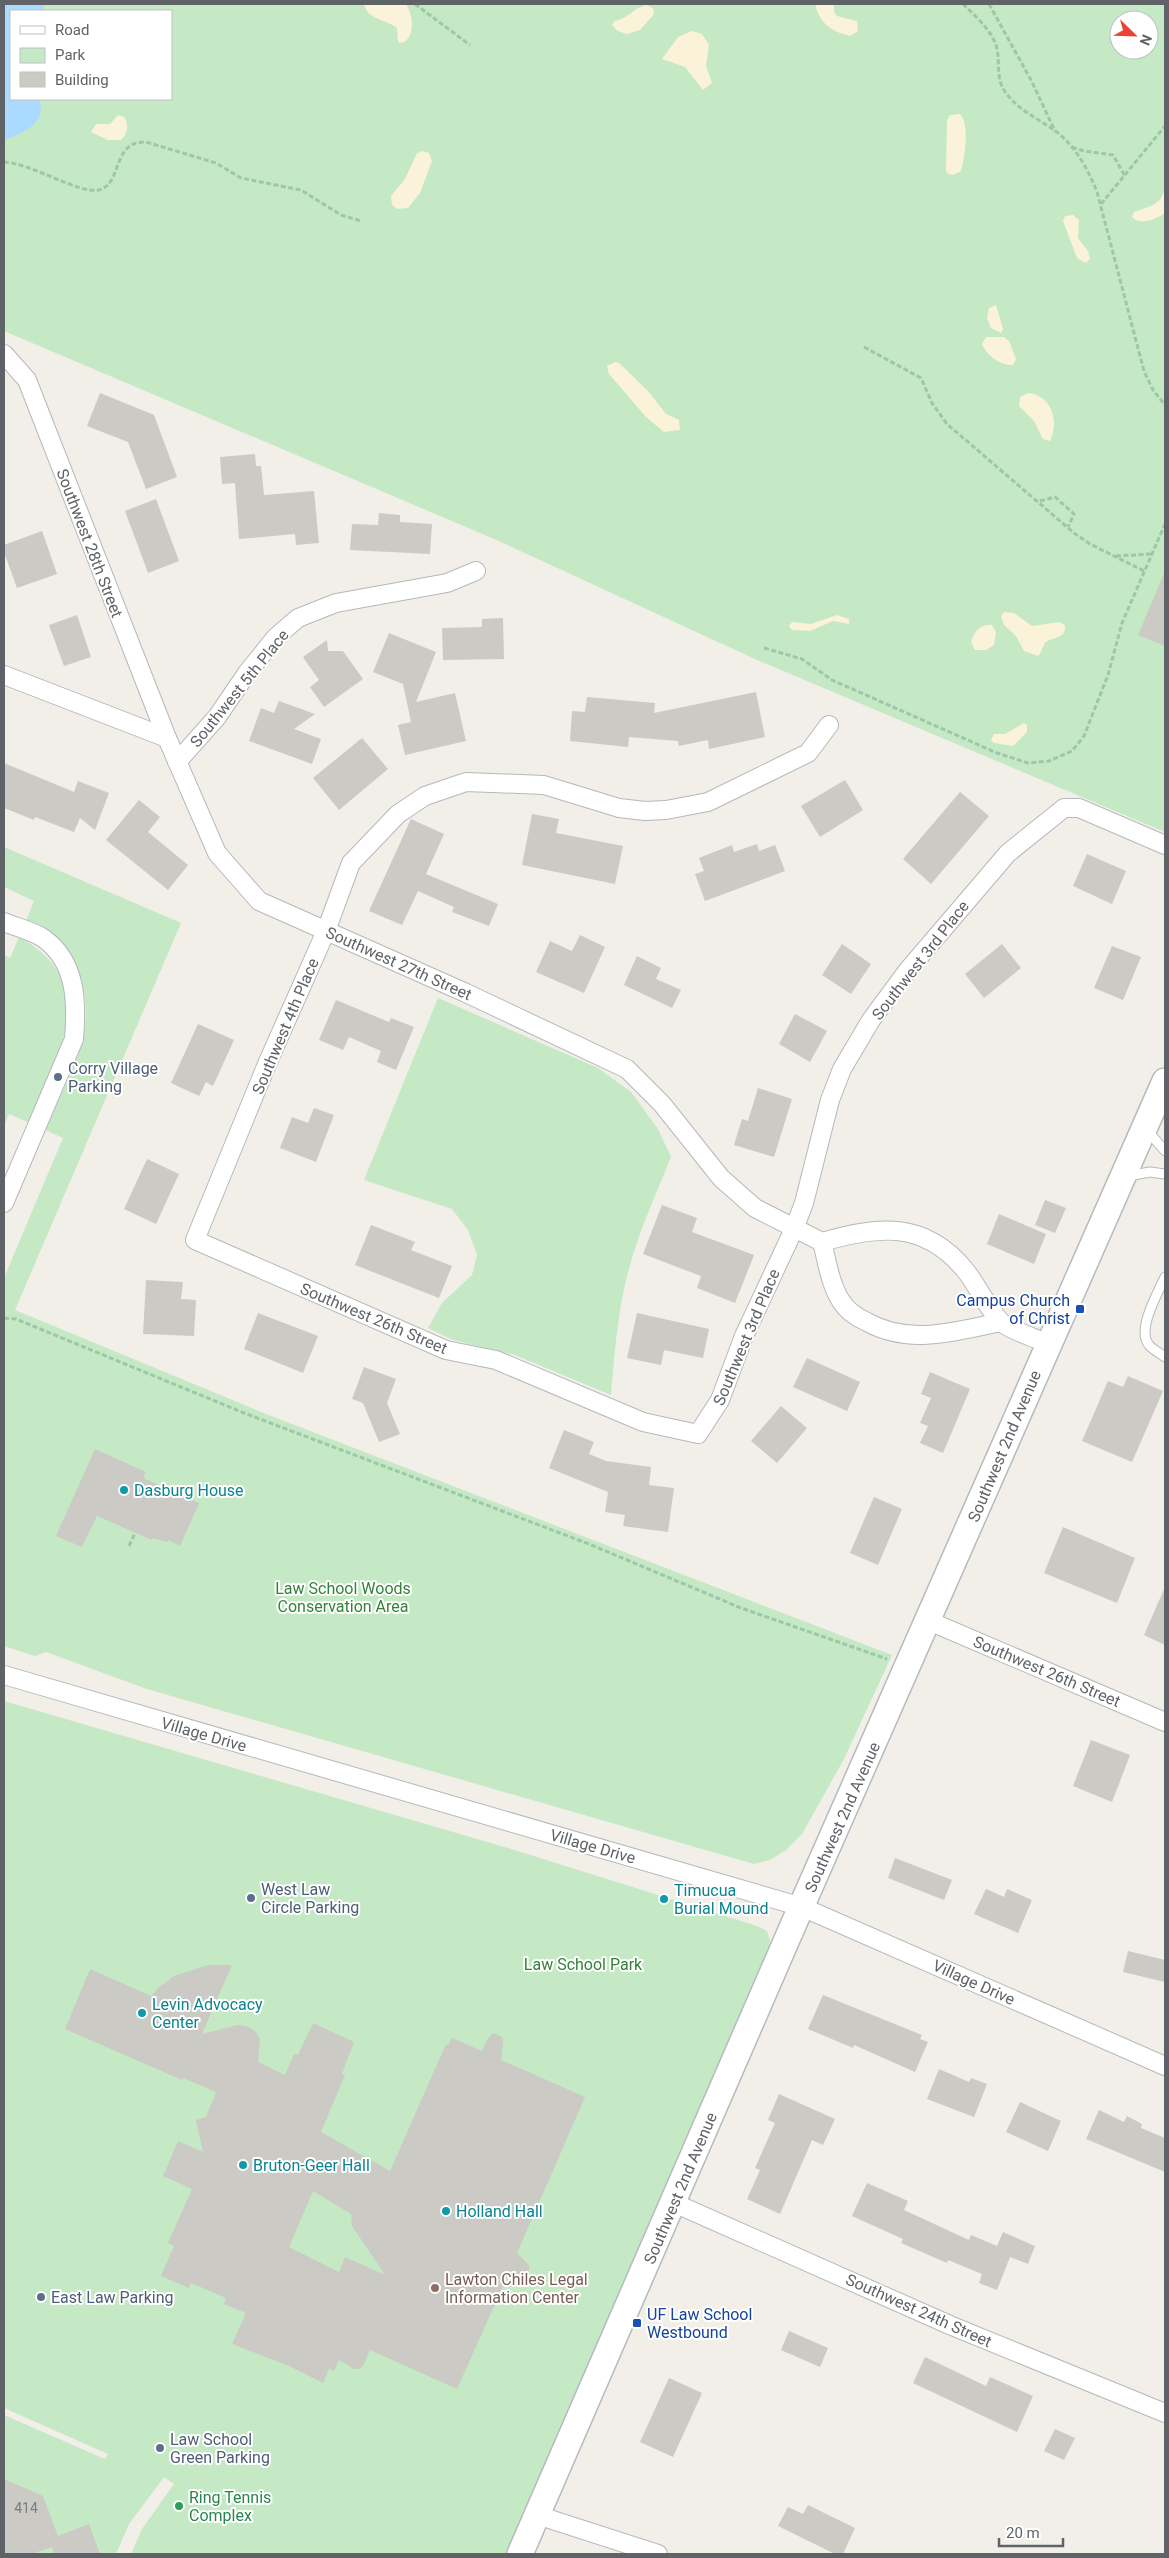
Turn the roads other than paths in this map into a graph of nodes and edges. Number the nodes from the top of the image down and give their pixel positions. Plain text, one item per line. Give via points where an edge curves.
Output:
1 (4, 354) edge
2 (476, 571) dead end
3 (4, 675) edge
4 (829, 725) dead end
5 (167, 738) junction
6 (177, 762) junction
7 (1165, 845) edge
8 (4, 922) edge
9 (326, 931) junction
10 (1165, 1080) edge
11 (1145, 1127) junction
12 (1165, 1151) edge
13 (1165, 1174) edge
14 (1122, 1177) junction
15 (4, 1203) edge
16 (794, 1229) junction
17 (195, 1240) joint
18 (822, 1242) junction
19 (1165, 1278) edge
20 (1001, 1322) junction
21 (1048, 1344) junction
22 (1165, 1357) edge
23 (698, 1434) joint
24 (929, 1621) junction
25 (4, 1675) edge
26 (1165, 1722) edge
27 (802, 1907) junction
28 (1165, 2066) edge
29 (674, 2203) junction
30 (1165, 2413) edge
31 (537, 2515) junction
32 (520, 2554) edge
33 (658, 2554) edge

1 - 5 street, Southwest 28th Street via 27,380
2 - 6 street, Southwest 5th Place via 447,583 336,603 298,618 276,637 217,717
3 - 5 street
4 - 9 street, Southwest 4th Place via 808,753 769,774 708,802 666,810 619,808 544,785 466,782 425,796 398,814 351,863
5 - 6 street, Southwest 27th Street
6 - 9 street, Southwest 27th Street via 217,853 259,901
7 - 16 street, Southwest 3rd Place via 1079,808 1064,808 1008,853 908,970 871,1020 842,1069 830,1100 804,1203
8 - 15 street via 43,938 65,963 72,976 76,1017 74,1039
9 - 16 street, Southwest 27th Street via 627,1069 662,1104 721,1178 755,1208
9 - 17 street, Southwest 4th Place
10 - 11 main road, Southwest 2nd Avenue
11 - 12 lane
11 - 14 main road, Southwest 2nd Avenue
13 - 14 lane via 1138,1172
14 - 21 main road, Southwest 2nd Avenue
16 - 18 street, Southwest 27th Street
16 - 23 street, Southwest 3rd Place via 744,1336 720,1400
17 - 23 street, Southwest 26th Street via 446,1350 496,1360 642,1422
18 - 20 street via 880,1230 896,1230 926,1240 962,1266
18 - 20 street via 840,1300 858,1317 883,1330 924,1336
19 - 22 lane via 1147,1317 1145,1333 1148,1344
20 - 21 street
21 - 24 main road, Southwest 2nd Avenue
24 - 26 street, Southwest 26th Street
24 - 27 main road, Southwest 2nd Avenue
25 - 27 street, Village Drive
27 - 28 street, Village Drive
27 - 29 main road, Southwest 2nd Avenue
29 - 30 street, Southwest 24th Street via 952,2326
29 - 31 main road, Southwest 2nd Avenue
31 - 32 main road, Southwest 2nd Avenue
31 - 33 street

